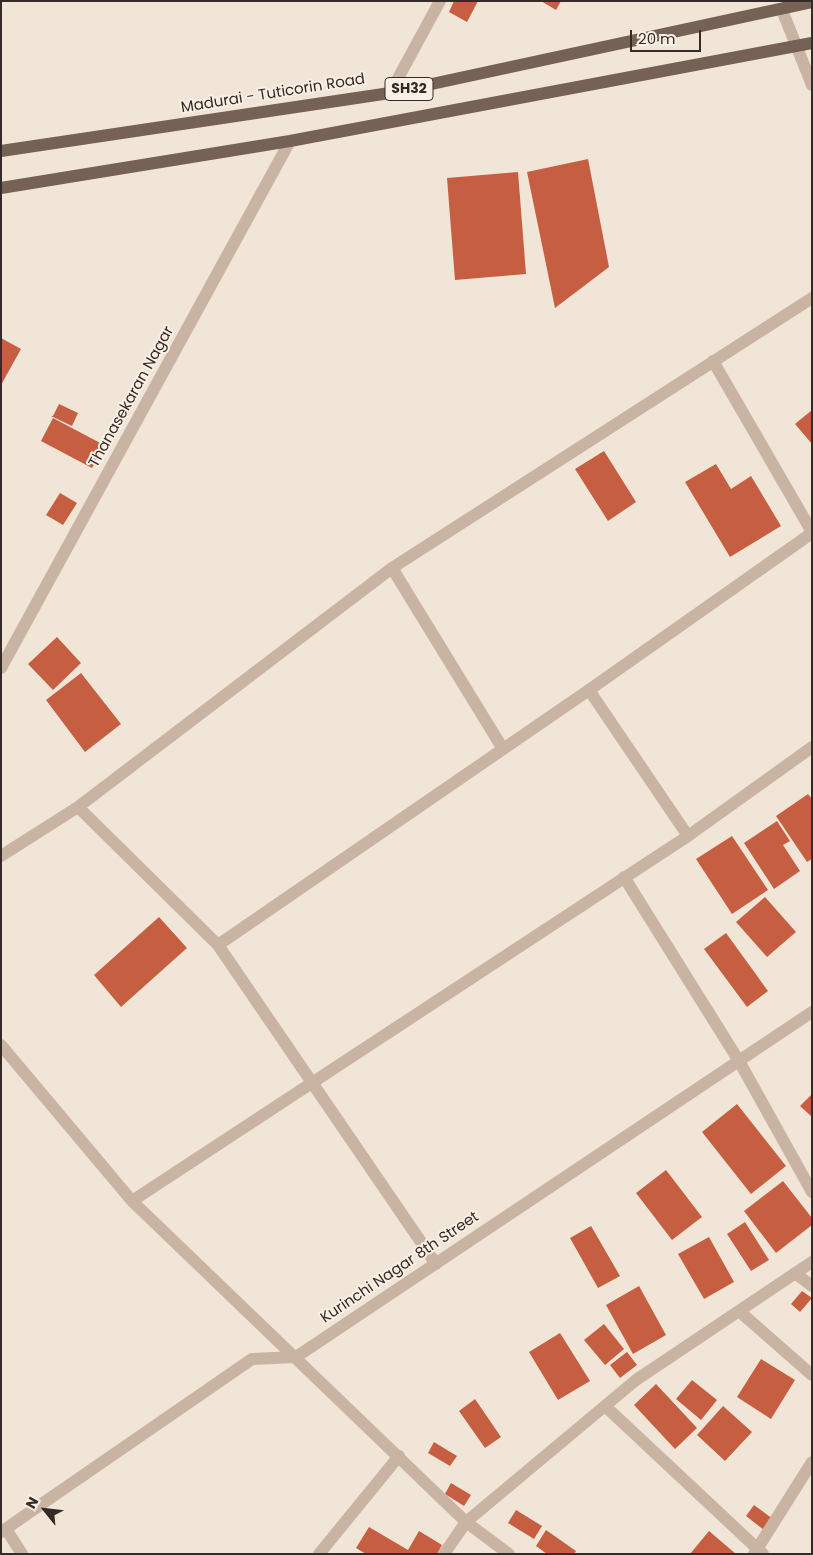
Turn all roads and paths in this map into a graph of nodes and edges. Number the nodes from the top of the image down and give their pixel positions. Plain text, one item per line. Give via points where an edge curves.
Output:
1 (440, 1) edge
2 (812, 2) edge
3 (782, 10) junction
4 (812, 43) edge
5 (796, 47) junction
6 (812, 85) edge
7 (390, 93) junction
8 (290, 141) junction
9 (1, 151) edge
10 (1, 188) edge
11 (812, 298) edge
12 (713, 362) junction
13 (812, 533) edge
14 (392, 568) junction
15 (1, 668) edge
16 (589, 690) junction
17 (812, 747) edge
18 (503, 749) junction
19 (78, 807) junction
20 (688, 836) junction
21 (1, 856) edge
22 (624, 877) junction
23 (218, 945) junction
24 (812, 1012) edge
25 (1, 1045) edge
26 (739, 1061) junction
27 (312, 1083) junction
28 (812, 1192) edge
29 (132, 1202) junction
30 (812, 1262) edge
31 (436, 1264) junction
32 (795, 1273) junction
33 (812, 1286) edge
34 (739, 1311) junction
35 (296, 1357) junction
36 (812, 1375) edge
37 (605, 1406) junction
38 (399, 1456) junction
39 (812, 1462) edge
40 (466, 1522) junction
41 (4, 1530) edge
42 (758, 1552) edge
43 (22, 1554) edge
44 (320, 1554) edge
45 (444, 1554) edge
46 (509, 1554) edge

1 - 7 street
2 - 3 main road, Madurai - Tuticorin Road / SH32
3 - 5 street
3 - 7 main road, Madurai - Tuticorin Road / SH32
4 - 5 main road, SH32
5 - 6 street
5 - 8 main road, SH32
7 - 9 main road, Madurai - Tuticorin Road / SH32
8 - 10 main road, SH32
8 - 15 street, Thanasekaran Nagar
11 - 12 street
12 - 13 street
12 - 14 street
13 - 16 street
14 - 18 street
14 - 19 street
16 - 18 street
16 - 20 street
17 - 20 street
18 - 23 street
19 - 21 street
19 - 23 street
20 - 22 street
22 - 26 street
22 - 27 street
23 - 27 street
24 - 26 street, Kurinchi Nagar 8th Street
25 - 29 street
26 - 28 street
26 - 31 street, Kurinchi Nagar 8th Street
27 - 29 street
27 - 31 street
29 - 35 street
30 - 32 street
31 - 35 street, Kurinchi Nagar 8th Street
32 - 33 street
32 - 34 street
34 - 36 street
34 - 37 street via 636,1380
35 - 38 street
35 - 41 street via 252,1359
37 - 40 street
37 - 42 street
38 - 40 street
38 - 44 street
39 - 42 street
40 - 45 street
40 - 46 street
41 - 43 street

